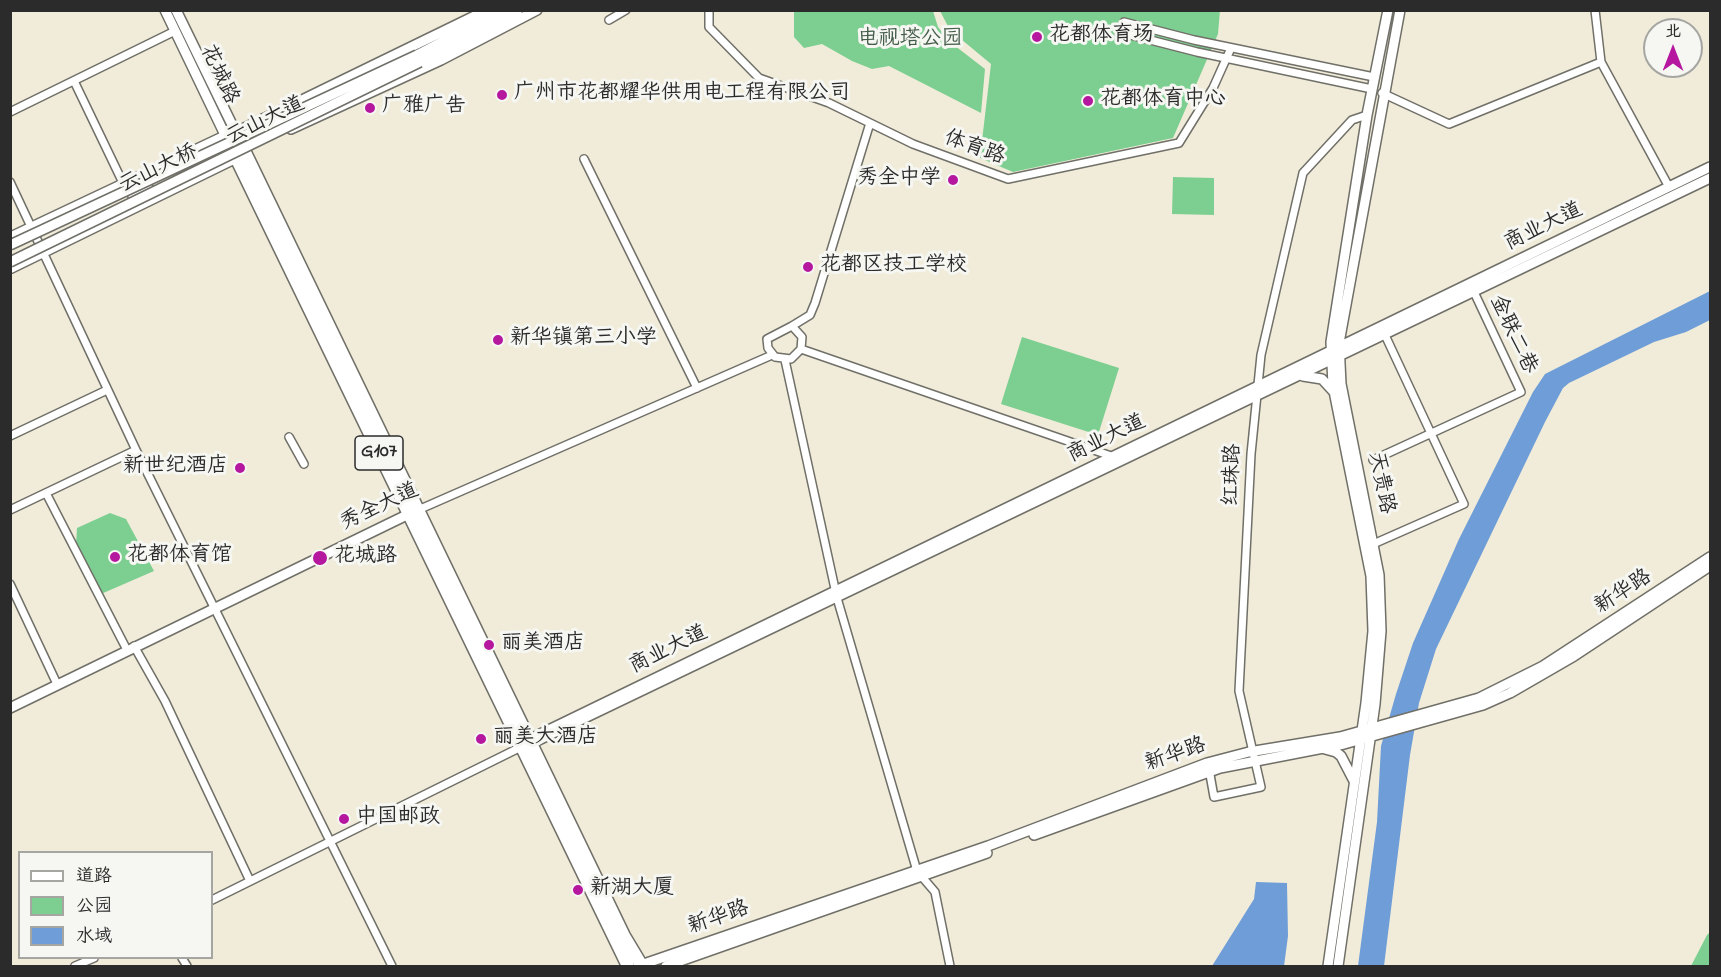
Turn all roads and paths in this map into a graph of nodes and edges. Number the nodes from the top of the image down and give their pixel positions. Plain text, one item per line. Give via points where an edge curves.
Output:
1 (165, 10) edge
2 (176, 10) edge
3 (487, 10) edge
4 (503, 10) edge
5 (519, 10) edge
6 (537, 10) edge
7 (626, 10) edge
8 (709, 10) edge
9 (1388, 10) edge
10 (1400, 10) edge
11 (1594, 10) edge
12 (609, 20) dead end
13 (175, 32) junction
14 (1231, 48) junction
15 (1227, 58) junction
16 (418, 59) junction
17 (1601, 62) junction
18 (1374, 77) junction
19 (74, 81) junction
20 (1372, 89) junction
21 (1382, 93) junction
22 (10, 112) edge
23 (1367, 115) junction
24 (870, 123) junction
25 (236, 144) junction
26 (584, 159) dead end
27 (1710, 167) edge
28 (1710, 178) edge
29 (10, 182) edge
30 (1669, 187) junction
31 (129, 192) junction
32 (33, 229) junction
33 (10, 239) edge
34 (10, 245) edge
35 (10, 251) edge
36 (43, 251) junction
37 (10, 256) edge
38 (10, 262) edge
39 (10, 267) edge
40 (1474, 292) junction
41 (1342, 320) junction
42 (792, 326) junction
43 (1369, 333) junction
44 (1385, 335) junction
45 (1334, 348) junction
46 (801, 349) junction
47 (772, 355) junction
48 (1334, 359) junction
49 (785, 360) junction
50 (1295, 378) junction
51 (1258, 386) junction
52 (697, 388) junction
53 (107, 390) junction
54 (1335, 393) junction
55 (1257, 397) junction
56 (1431, 433) junction
57 (10, 436) edge
58 (289, 437) dead end
59 (136, 450) junction
60 (1119, 459) junction
61 (1372, 460) dead end
62 (304, 464) dead end
63 (46, 493) junction
64 (10, 510) edge
65 (413, 512) junction
66 (1370, 545) junction
67 (1710, 557) edge
68 (1710, 566) edge
69 (10, 584) edge
70 (837, 594) junction
71 (215, 607) junction
72 (130, 648) junction
73 (57, 684) junction
74 (10, 708) edge
75 (1423, 718) junction
76 (1366, 734) junction
77 (527, 744) junction
78 (1322, 749) junction
79 (1253, 756) junction
80 (1208, 767) junction
81 (1354, 781) junction
82 (332, 842) junction
83 (921, 874) junction
84 (250, 881) junction
85 (213, 900) edge
86 (90, 959) edge
87 (75, 966) edge
88 (392, 966) edge
89 (637, 966) edge
90 (666, 966) edge
91 (950, 966) edge
92 (1328, 966) edge
93 (1338, 966) edge

1 - 13 main road, 花城路
2 - 25 main road, 花城路
3 - 25 main road, 云山大道 via 281,112
4 - 16 main road
5 - 16 main road
6 - 25 main road, 云山大道 via 376,92
7 - 12 street
8 - 24 street, 体育路 via 709,27 759,78 829,103
9 - 18 main road, 天贵路
10 - 21 main road, 天贵路
11 - 17 street
13 - 19 street
13 - 25 main road, 花城路
14 - 15 street, 体育路
14 - 15 street via 1124,22 1119,32
14 - 18 street
15 - 20 street
15 - 24 street, 体育路 via 1179,143 1008,179 913,144
16 - 34 main road, 云山大桥, bridge
16 - 38 main road, 云山大桥, bridge
17 - 21 street via 1449,124
17 - 30 street
18 - 20 main road, 天贵路
19 - 22 street
19 - 31 street
20 - 23 main road, 天贵路
21 - 41 main road, 天贵路
23 - 45 main road, 天贵路
23 - 51 street, 红珠路 via 1352,120 1303,173 1271,308
24 - 42 street via 815,303 810,315
25 - 31 main road
25 - 31 highway, 云山大道 via 177,160
25 - 36 highway, 云山大道
25 - 65 highway, 花城路 / G107
26 - 52 street
27 - 30 main road, 商业大道
28 - 40 main road, 商业大道
29 - 32 street
30 - 43 main road, 商业大道
31 - 32 highway, 云山大道
31 - 35 main road, bridge
31 - 37 main road
32 - 33 highway, 云山大道
32 - 36 street
36 - 39 highway, 云山大道
36 - 53 street
40 - 44 main road, 商业大道
40 - 56 street, 金联二巷 via 1521,392
41 - 43 main road via 1350,332
41 - 45 main road, 天贵路
42 - 46 street via 802,337
42 - 47 street via 767,339
43 - 45 main road, 商业大道
44 - 48 main road, 商业大道
44 - 56 street
45 - 48 main road, 天贵路
45 - 51 main road, 商业大道
46 - 49 street via 795,357
46 - 60 street
47 - 49 street
47 - 52 street, 秀全大道
48 - 50 main road, 商业大道
48 - 54 main road, 天贵路
48 - 66 main road, 天贵路
49 - 70 street
50 - 54 main road via 1318,378
50 - 55 main road, 商业大道
51 - 55 street, 红珠路
51 - 60 main road, 商业大道
52 - 65 street, 秀全大道
53 - 57 street
53 - 59 street
54 - 66 main road, 天贵路
55 - 60 main road, 商业大道
55 - 79 street, 红珠路 via 1239,691
56 - 61 street
56 - 66 street via 1464,504
58 - 62 street
59 - 63 street
59 - 71 street
60 - 70 main road, 商业大道
63 - 64 street
63 - 72 street
65 - 71 main road, 秀全大道
65 - 77 highway, 花城路 / G107
66 - 76 main road, 天贵路 via 1381,602 1381,631
67 - 75 main road, 新华路 via 1521,678
68 - 75 main road, 新华路 via 1574,656 1510,693 1472,709
69 - 73 street
70 - 77 main road, 商业大道
70 - 83 street
71 - 72 main road, 秀全大道
71 - 82 street
72 - 73 main road, 秀全大道
72 - 84 street via 165,701
73 - 74 main road, 秀全大道
75 - 76 main road, 新华路
76 - 78 main road, 新华路
76 - 79 main road, 新华路
76 - 81 main road, 天贵路
76 - 93 main road, 天贵路
77 - 82 street, 商业大道
77 - 89 highway, 花城路 / G107
78 - 79 main road, 新华路
78 - 81 main road via 1341,756
79 - 80 main road, 新华路
79 - 80 street, 红珠路 via 1261,787 1214,797
80 - 83 main road, 新华路
81 - 92 main road, 天贵路
82 - 84 street, 商业大道
82 - 88 street
83 - 89 main road, 新华路
83 - 90 main road, 新华路
83 - 91 street via 935,892
84 - 85 street, 商业大道
86 - 87 street

